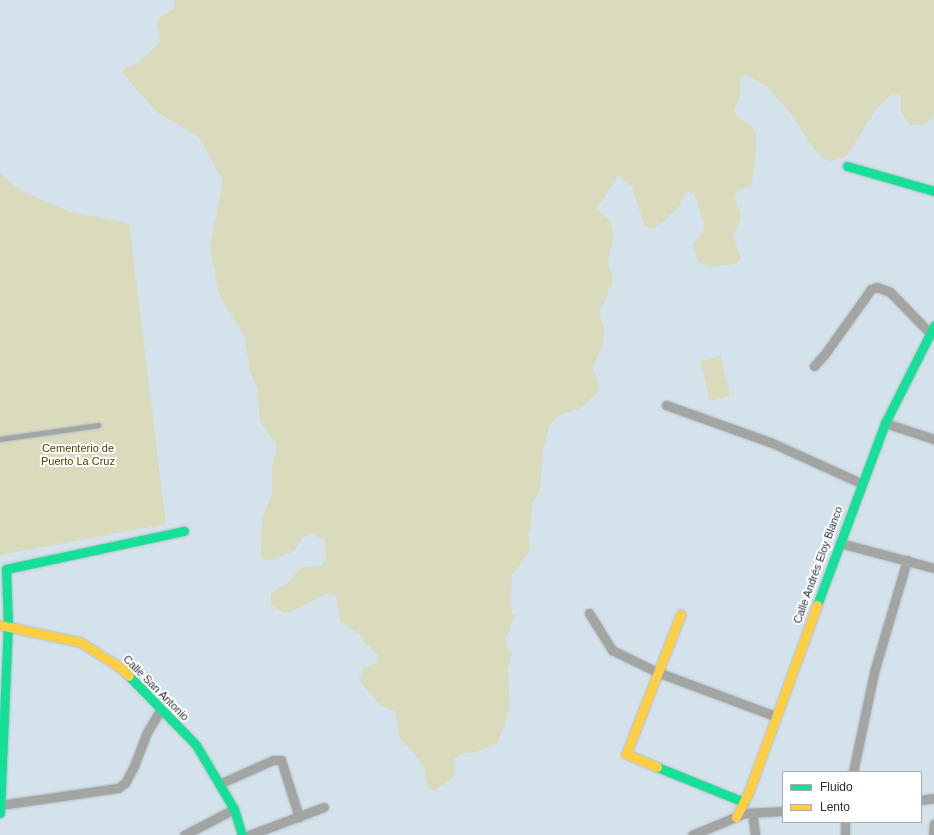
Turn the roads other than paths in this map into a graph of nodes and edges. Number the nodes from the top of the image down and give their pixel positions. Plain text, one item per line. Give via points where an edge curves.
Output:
1 (847, 166) dead end
2 (934, 191) edge
3 (932, 330) edge
4 (814, 366) dead end
5 (666, 405) dead end
6 (885, 423) junction
7 (98, 425) dead end
8 (0, 439) edge
9 (934, 439) edge
10 (861, 483) junction
11 (184, 531) dead end
12 (840, 543) junction
13 (907, 560) junction
14 (934, 568) edge
15 (589, 613) dead end
16 (680, 614) dead end
17 (4, 626) edge
18 (657, 672) junction
19 (161, 709) junction
20 (776, 716) junction
21 (852, 771) edge
22 (219, 784) junction
23 (934, 798) edge
24 (922, 800) edge
25 (744, 802) junction
26 (0, 805) edge
27 (324, 807) dead end
28 (234, 809) junction
29 (782, 811) edge
30 (0, 813) edge
31 (752, 813) junction
32 (299, 817) junction
33 (736, 817) junction
34 (846, 823) edge
35 (934, 824) edge
36 (184, 835) edge
37 (242, 835) edge
38 (249, 835) edge
39 (692, 835) edge
40 (755, 835) edge
41 (845, 835) edge
42 (933, 835) edge

1 - 2 street
3 - 4 street via 890,292 878,287 871,289
3 - 6 street, Calle Andrés Eloy Blanco
5 - 10 street via 770,442
6 - 9 street
6 - 10 street, Calle Andrés Eloy Blanco
7 - 8 lane
10 - 12 street, Calle Andrés Eloy Blanco
11 - 17 street via 6,569
12 - 13 street
12 - 20 street, Calle Andrés Eloy Blanco
13 - 14 street
13 - 21 street via 874,672
15 - 18 street via 612,650
16 - 18 street
17 - 19 street, Calle San Antonio via 47,633 91,647 121,668
17 - 26 street
18 - 20 street
18 - 25 street via 626,754
19 - 22 street, Calle San Antonio via 196,745
19 - 26 street via 146,734 125,783 118,788
20 - 25 street, Calle Andrés Eloy Blanco
22 - 28 street, Calle San Antonio
22 - 32 street via 273,760 281,760
23 - 24 street
25 - 33 street, Calle Andrés Eloy Blanco
26 - 30 street
27 - 32 street
28 - 36 street
28 - 37 street, Calle San Antonio
29 - 31 street
31 - 33 street
31 - 40 street
32 - 38 street
33 - 39 street
34 - 41 street
35 - 42 street

